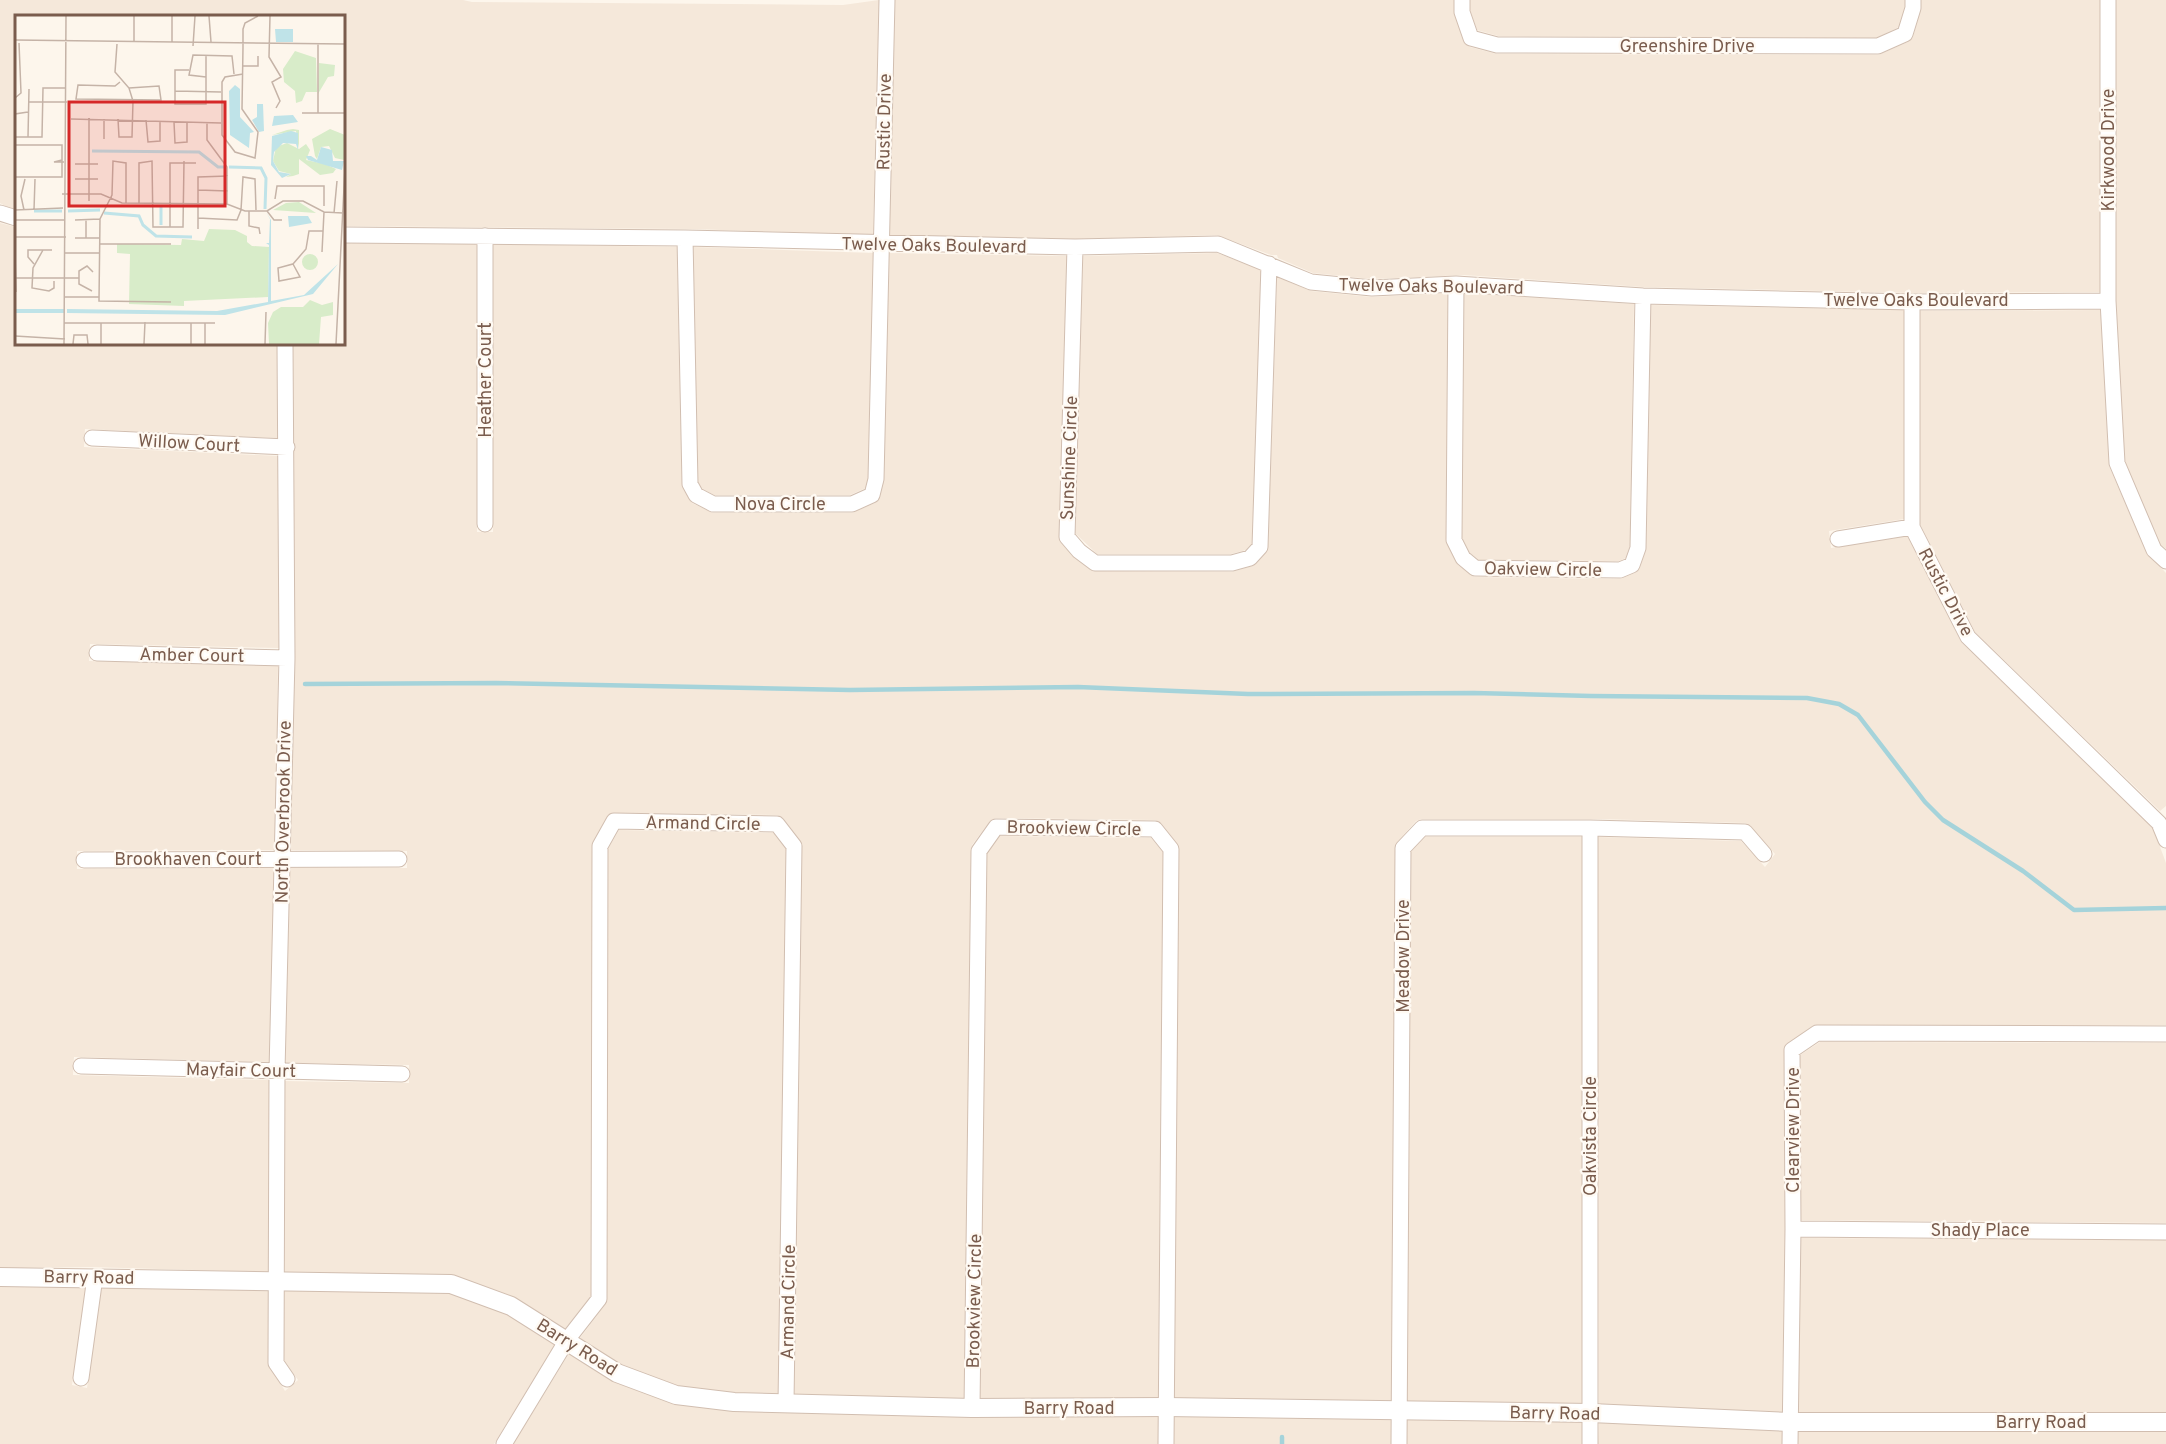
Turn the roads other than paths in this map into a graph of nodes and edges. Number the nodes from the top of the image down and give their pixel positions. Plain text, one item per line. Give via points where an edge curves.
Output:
1 (887, 0) edge
2 (1462, 0) edge
3 (1913, 0) edge
4 (2108, 0) edge
5 (0, 213) edge
6 (15, 218) edge
7 (345, 235) edge
8 (485, 236) junction
9 (685, 238) junction
10 (881, 244) junction
11 (1075, 248) junction
12 (1269, 264) junction
13 (1456, 284) junction
14 (1642, 296) junction
15 (2108, 301) junction
16 (1912, 302) junction
17 (285, 345) edge
18 (92, 438) dead end
19 (286, 447) junction
20 (485, 524) dead end
21 (1912, 527) junction
22 (1838, 538) dead end
23 (2166, 561) edge
24 (97, 653) dead end
25 (286, 658) junction
26 (2163, 820) edge
27 (1590, 828) junction
28 (2166, 840) edge
29 (1764, 854) dead end
30 (282, 859) junction
31 (399, 859) dead end
32 (84, 860) dead end
33 (2166, 1034) edge
34 (81, 1066) dead end
35 (277, 1071) junction
36 (402, 1074) dead end
37 (1793, 1229) junction
38 (2166, 1232) edge
39 (0, 1277) edge
40 (95, 1277) junction
41 (277, 1281) junction
42 (567, 1340) junction
43 (81, 1378) dead end
44 (286, 1379) dead end
45 (786, 1403) junction
46 (1166, 1407) junction
47 (972, 1408) junction
48 (1399, 1410) junction
49 (1591, 1413) junction
50 (1790, 1422) junction
51 (2166, 1422) edge
52 (504, 1444) edge
53 (1166, 1444) edge
54 (1399, 1444) edge
55 (1590, 1444) edge
56 (1790, 1444) edge

1 - 10 street, Rustic Drive
2 - 3 street, Greenshire Drive via 1462,12 1472,38 1497,45 1854,46 1878,46 1905,34
4 - 15 street, Kirkwood Drive
5 - 6 street
7 - 8 street, Twelve Oaks Boulevard
8 - 9 street, Twelve Oaks Boulevard
8 - 20 street, Heather Court
9 - 10 street, Twelve Oaks Boulevard
9 - 10 street, Nova Circle via 690,484 696,495 713,504 852,504 873,495
10 - 11 street, Twelve Oaks Boulevard
11 - 12 street, Twelve Oaks Boulevard via 1218,244
11 - 12 street, Sunshine Circle via 1067,537 1095,562 1232,563 1250,558 1260,547
12 - 13 street, Twelve Oaks Boulevard via 1311,282 1372,288
13 - 14 street, Twelve Oaks Boulevard
13 - 14 street, Oakview Circle via 1454,540 1463,558 1475,568 1620,570 1632,565 1638,548
14 - 16 street, Twelve Oaks Boulevard
15 - 16 street, Twelve Oaks Boulevard
15 - 23 street via 2116,463 2154,550
16 - 21 street, Rustic Drive
17 - 19 street, North Overbrook Drive
18 - 19 street, Willow Court
19 - 25 street, North Overbrook Drive
21 - 22 street
21 - 26 street, Rustic Drive via 1968,637
24 - 25 street, Amber Court
25 - 30 street, North Overbrook Drive
26 - 28 street, Rustic Drive
27 - 29 street, Meadow Drive via 1745,832
27 - 48 street, Meadow Drive via 1422,828 1403,848
27 - 49 street, Oakvista Circle
30 - 31 street, Brookhaven Court
30 - 32 street, Brookhaven Court
30 - 35 street, North Overbrook Drive
33 - 37 street, Clearview Drive via 1817,1033 1792,1050
34 - 35 street, Mayfair Court
35 - 36 street, Mayfair Court
35 - 41 street, North Overbrook Drive
37 - 38 street, Shady Place
37 - 50 street, Clearview Drive
39 - 40 street, Barry Road
40 - 41 street, Barry Road
40 - 43 street
41 - 42 street, Barry Road via 451,1284 511,1306
41 - 44 street, North Overbrook Drive via 276,1363
42 - 45 street, Barry Road via 617,1373 676,1395
42 - 45 street, Armand Circle via 599,1299 600,846 614,821 777,824 794,846
42 - 52 street
45 - 47 street, Barry Road
46 - 47 street, Barry Road
46 - 47 street, Brookview Circle via 1171,849 1155,829 996,827 979,851
46 - 48 street, Barry Road
46 - 53 street
48 - 49 street, Barry Road
48 - 54 street, Meadow Drive
49 - 50 street, Barry Road
49 - 55 street, Oakvista Circle
50 - 51 street, Barry Road
50 - 56 street, Clearview Drive

